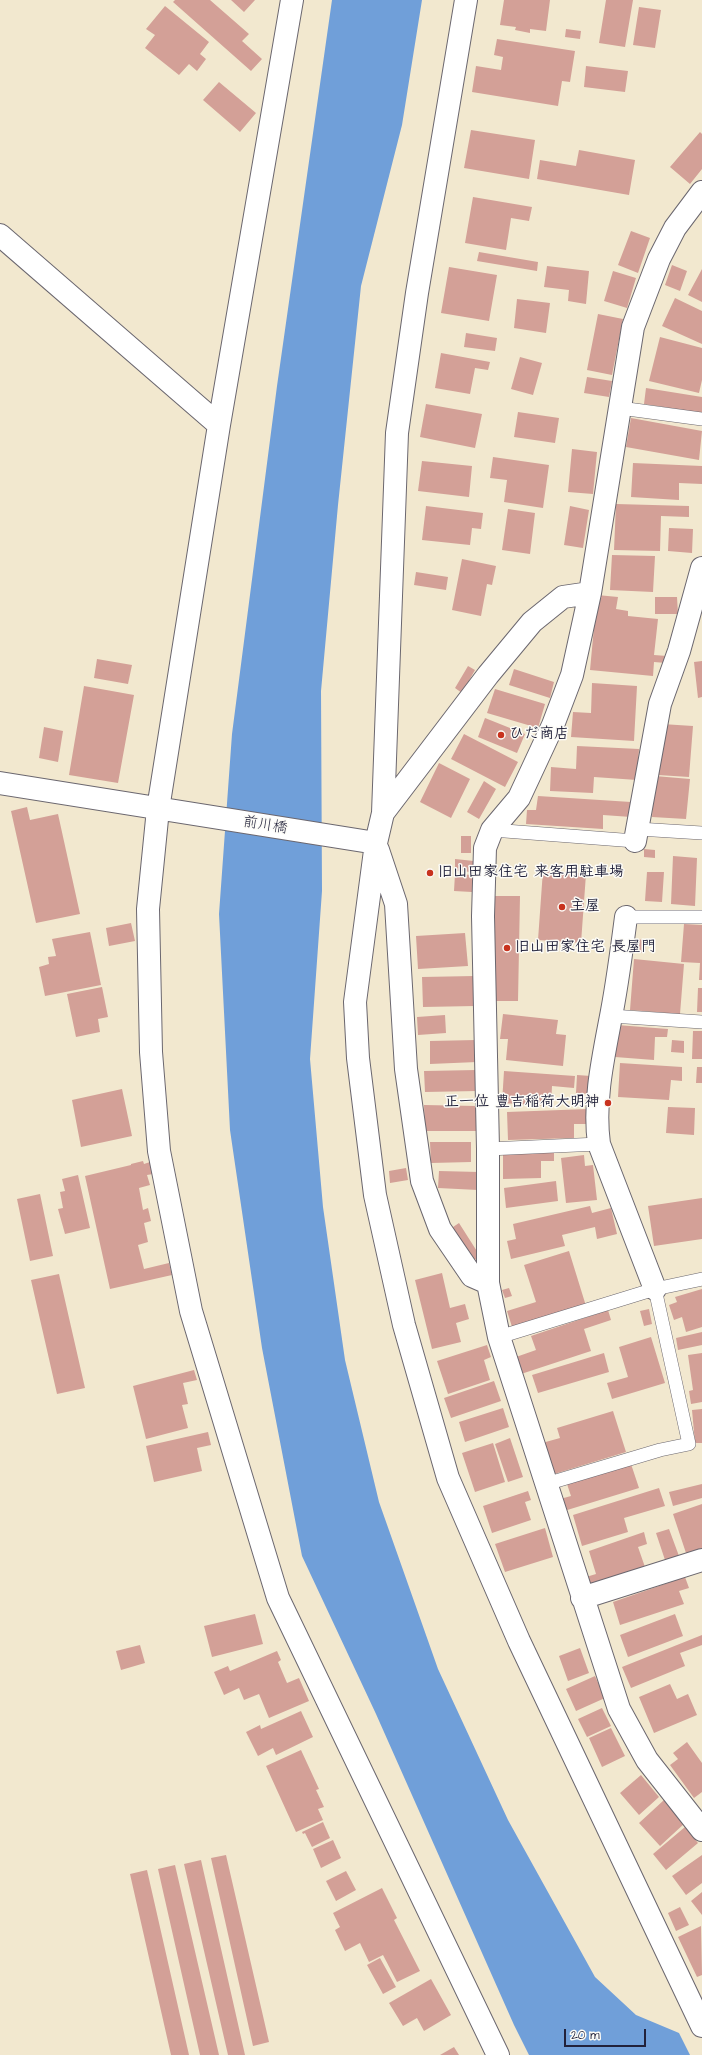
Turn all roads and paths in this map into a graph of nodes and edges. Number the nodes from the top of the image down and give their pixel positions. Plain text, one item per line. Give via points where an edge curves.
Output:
1 (292, 0) edge
2 (466, 0) edge
3 (702, 192) edge
4 (0, 235) edge
5 (620, 408) junction
6 (702, 420) edge
7 (219, 425) junction
8 (702, 568) edge
9 (590, 593) junction
10 (0, 783) edge
11 (167, 810) junction
12 (383, 812) junction
13 (492, 830) junction
14 (702, 832) edge
15 (636, 835) junction
16 (366, 842) junction
17 (626, 917) joint
18 (702, 918) edge
19 (611, 1016) junction
20 (702, 1022) edge
21 (599, 1144) junction
22 (488, 1149) junction
23 (702, 1278) edge
24 (488, 1283) junction
25 (655, 1289) junction
26 (499, 1337) junction
27 (546, 1484) junction
28 (702, 1560) edge
29 (582, 1598) junction
30 (702, 1830) edge
31 (702, 2026) edge
32 (498, 2055) edge

1 - 7 street
2 - 12 street via 417,293 398,433
3 - 5 street via 676,228 645,292 633,327
4 - 7 street
5 - 6 lane
5 - 9 street
7 - 11 street
8 - 15 street via 660,704
9 - 12 street via 563,597 532,622
9 - 13 street via 572,675 553,725 519,798
10 - 11 street, 前川橋
11 - 16 street, 前川橋
11 - 32 street via 148,909 151,1052 159,1151 190,1311 278,1598
12 - 16 street
13 - 15 lane
13 - 22 street via 485,848 483,916
14 - 15 lane
16 - 24 street via 396,904 406,1069 422,1181 440,1229 472,1276
16 - 31 street via 355,1002 358,1058 375,1195 404,1325 448,1478 519,1641
17 - 18 lane
17 - 19 street via 620,970
19 - 20 lane
19 - 21 street via 600,1075
21 - 22 lane
21 - 25 street
22 - 24 street
23 - 25 lane
24 - 26 street
25 - 26 lane
25 - 27 lane via 689,1444 660,1450
26 - 27 street
27 - 29 street
28 - 29 street
29 - 30 street via 619,1709 647,1760

